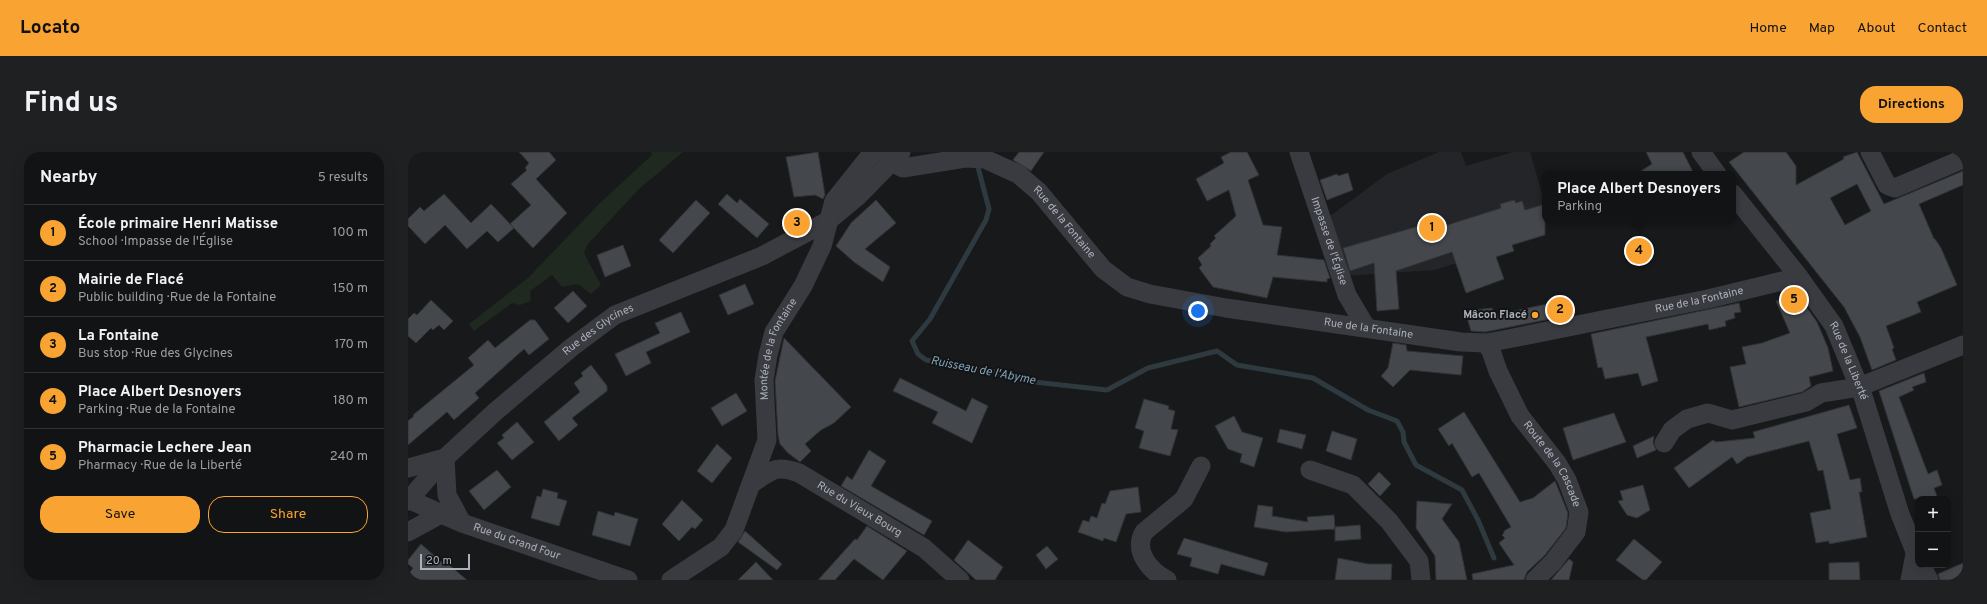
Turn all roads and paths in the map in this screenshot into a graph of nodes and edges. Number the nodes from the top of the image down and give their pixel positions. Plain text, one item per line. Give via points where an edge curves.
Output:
1 (873, 152) edge
2 (1299, 152) edge
3 (1701, 152) edge
4 (1870, 152) edge
5 (982, 156) edge
6 (896, 158) edge
7 (1963, 159) edge
8 (1715, 171) edge
9 (1736, 198) edge
10 (828, 221) junction
11 (1799, 277) junction
12 (1366, 327) junction
13 (1486, 343) junction
14 (1963, 346) edge
15 (1859, 387) junction
16 (1664, 443) dead end
17 (445, 458) junction
18 (1202, 466) dead end
19 (408, 468) edge
20 (1310, 470) dead end
21 (751, 484) junction
22 (408, 500) edge
23 (441, 514) junction
24 (462, 524) junction
25 (408, 532) edge
26 (1915, 552) edge
27 (1915, 567) edge
28 (1923, 568) edge
29 (690, 575) edge
30 (628, 580) edge
31 (671, 580) edge
32 (960, 580) edge
33 (1167, 580) edge
34 (1421, 580) edge
35 (1536, 580) edge
36 (1910, 580) edge
37 (1929, 580) edge

1 - 6 street, Rue de la Fontaine
1 - 10 street, Montée de la Fontaine via 834,201
2 - 12 street, Impasse de l'Église via 1347,295
3 - 8 street
4 - 7 street via 1887,185 1895,188
5 - 6 street, Rue de la Fontaine via 903,168
5 - 12 street, Rue de la Fontaine via 1018,174 1039,192 1103,269 1127,287 1150,294 1226,308
6 - 10 street, Rue des Glycines via 857,197
9 - 11 street, Rue de la Liberté
10 - 17 street, Rue des Glycines via 762,256 615,315 496,411
10 - 21 street, Montée de la Fontaine via 822,246 803,286 774,332 764,380 767,440
11 - 13 street, Rue de la Fontaine via 1657,310
11 - 15 street, Rue de la Liberté via 1834,326
12 - 13 street, Rue de la Fontaine via 1461,342
13 - 35 street, Route de la Cascade via 1520,416 1557,463 1567,480 1579,512 1576,532
14 - 15 street
15 - 16 street via 1821,393 1806,402 1732,420 1708,413 1687,419 1672,430
15 - 26 street, Rue de la Liberté via 1900,514
17 - 19 street
17 - 22 street, Rue des Glycines
17 - 24 street via 447,495
18 - 33 street via 1184,500 1144,532 1140,539 1142,555 1147,564
20 - 34 street via 1353,485 1389,521 1419,561
21 - 29 street via 734,530 721,547
21 - 32 street, Rue du Vieux Bourg via 775,469 786,468 799,473 924,548
22 - 23 street, Rue du Grand Four
23 - 24 street, Rue du Grand Four
23 - 25 street
24 - 30 street, Rue du Grand Four
27 - 36 street
28 - 37 street, Rue de la Liberté
29 - 31 street

